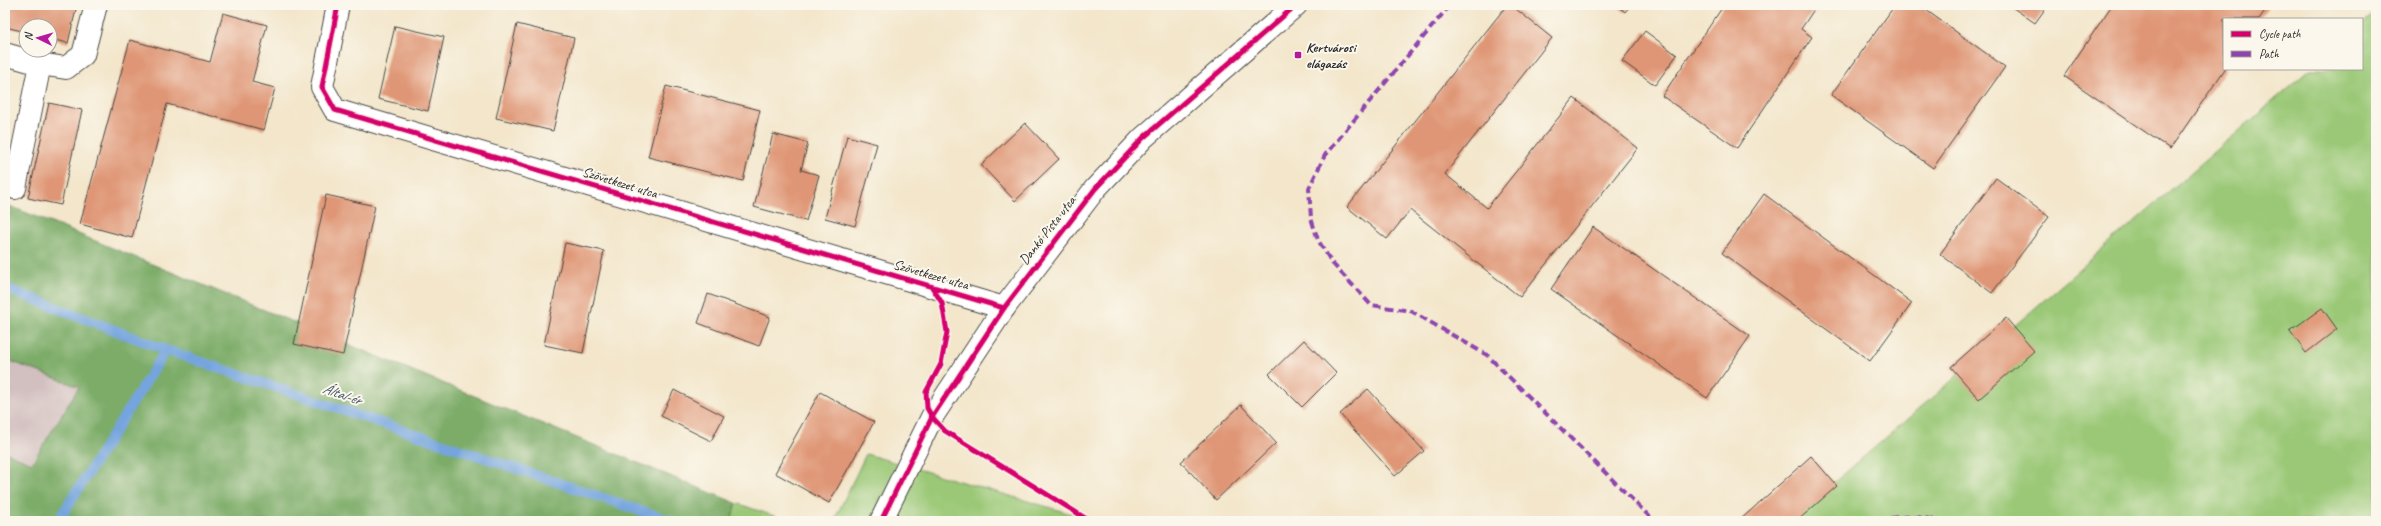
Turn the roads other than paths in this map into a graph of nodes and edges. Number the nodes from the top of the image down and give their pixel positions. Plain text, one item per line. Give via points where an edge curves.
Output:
1 (96, 5) edge
2 (336, 5) edge
3 (1296, 5) edge
4 (5, 54) edge
5 (40, 64) junction
6 (15, 188) dead end
7 (1004, 308) junction
8 (881, 521) edge

1 - 5 street via 83,55 66,68
2 - 7 street, Szövetkezet utca via 322,87 335,110
3 - 7 street, Dankó Pista utca via 1143,138 1095,189
4 - 5 street
5 - 6 street
7 - 8 street, Dankó Pista utca via 932,417

